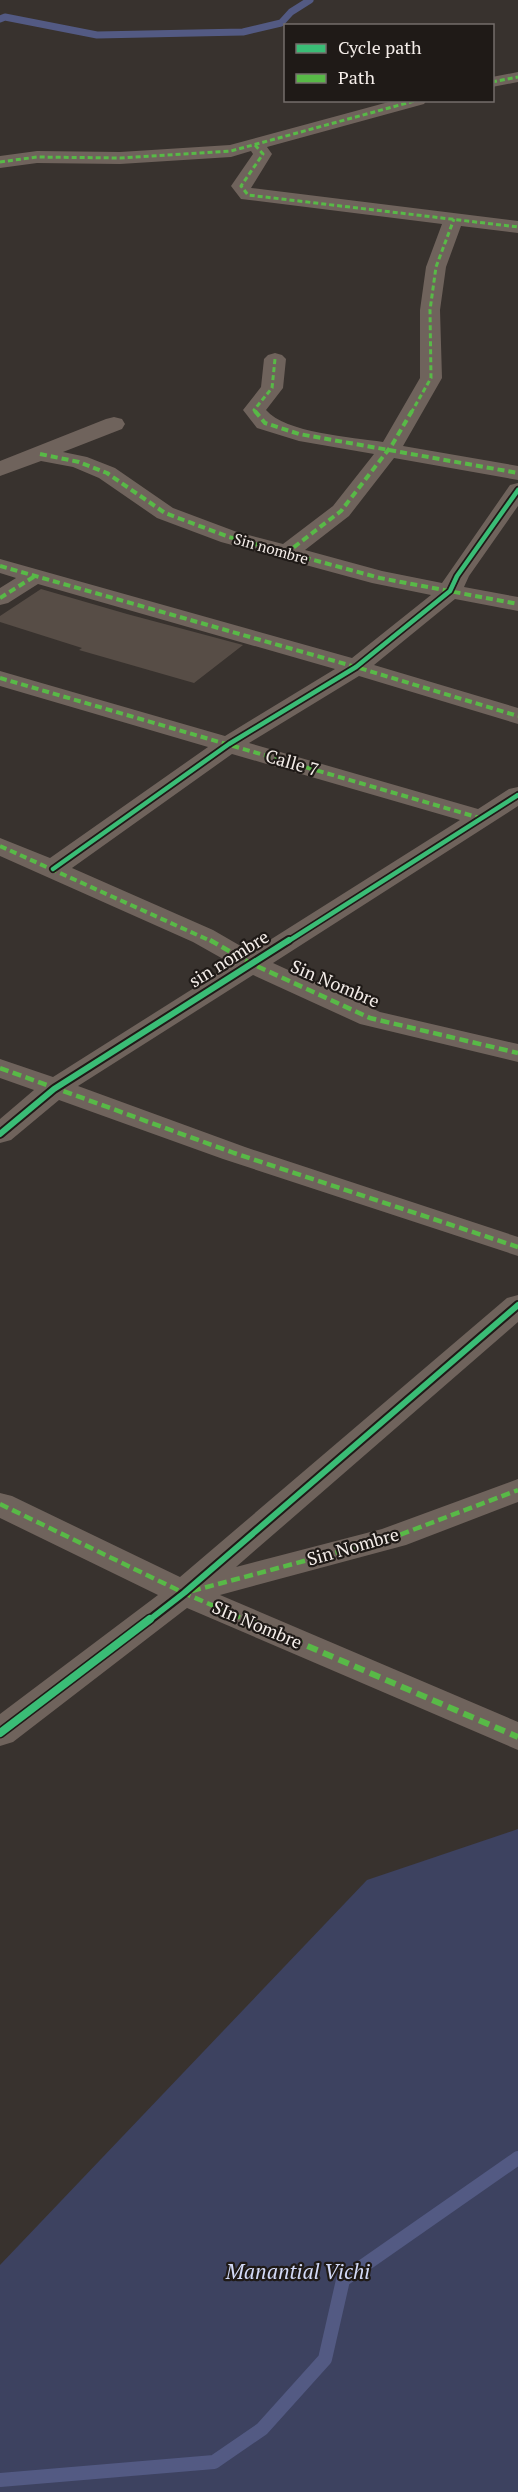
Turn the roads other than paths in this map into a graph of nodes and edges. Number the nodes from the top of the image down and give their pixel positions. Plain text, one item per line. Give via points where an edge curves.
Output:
1 (518, 77) edge
2 (494, 82) edge
3 (411, 102) edge
4 (255, 145) junction
5 (0, 162) edge
6 (454, 219) junction
7 (518, 227) edge
8 (276, 359) dead end
9 (114, 423) dead end
10 (388, 450) junction
11 (39, 454) junction
12 (0, 469) edge
13 (518, 473) edge
14 (518, 490) edge
15 (285, 554) junction
16 (0, 566) edge
17 (35, 576) junction
18 (450, 591) junction
19 (0, 598) edge
20 (518, 604) edge
21 (356, 668) junction
22 (0, 678) edge
23 (518, 716) edge
24 (229, 744) junction
25 (518, 795) edge
26 (480, 818) junction
27 (0, 846) edge
28 (53, 869) junction
29 (250, 963) junction
30 (518, 1053) edge
31 (0, 1068) edge
32 (54, 1089) junction
33 (0, 1134) edge
34 (518, 1247) edge
35 (518, 1305) edge
36 (518, 1490) edge
37 (0, 1504) edge
38 (184, 1593) junction
39 (0, 1733) edge
40 (518, 1737) edge

1 - 2 street
3 - 4 street
4 - 5 street via 220,152 120,158 37,157
4 - 6 street via 263,154 241,186 248,195
6 - 7 street
6 - 10 street via 436,267 430,310 431,378
8 - 10 street via 272,388 254,410 265,423 299,434
9 - 11 street
10 - 13 street
10 - 15 street via 340,511
11 - 12 street
11 - 15 street, Sin nombre via 107,472 165,513
14 - 18 street
15 - 18 street, Sin nombre
16 - 17 street
17 - 19 street
17 - 21 street
18 - 20 street, Sin nombre
18 - 21 street
21 - 23 street
21 - 24 street
22 - 24 street, Calle 7
24 - 26 street, Calle 7
24 - 28 street
25 - 26 street, sin nombre
26 - 29 street, sin nombre
27 - 28 street, Sin Nombre
28 - 29 street, Sin Nombre via 203,936
29 - 30 street, Sin Nombre via 370,1018
29 - 32 street, sin nombre
31 - 32 street
32 - 33 street, sin nombre
32 - 34 street
35 - 38 street
36 - 38 street, Sin Nombre via 393,1538
37 - 38 street, SIn Nombre
38 - 39 street
38 - 40 street, SIn Nombre

